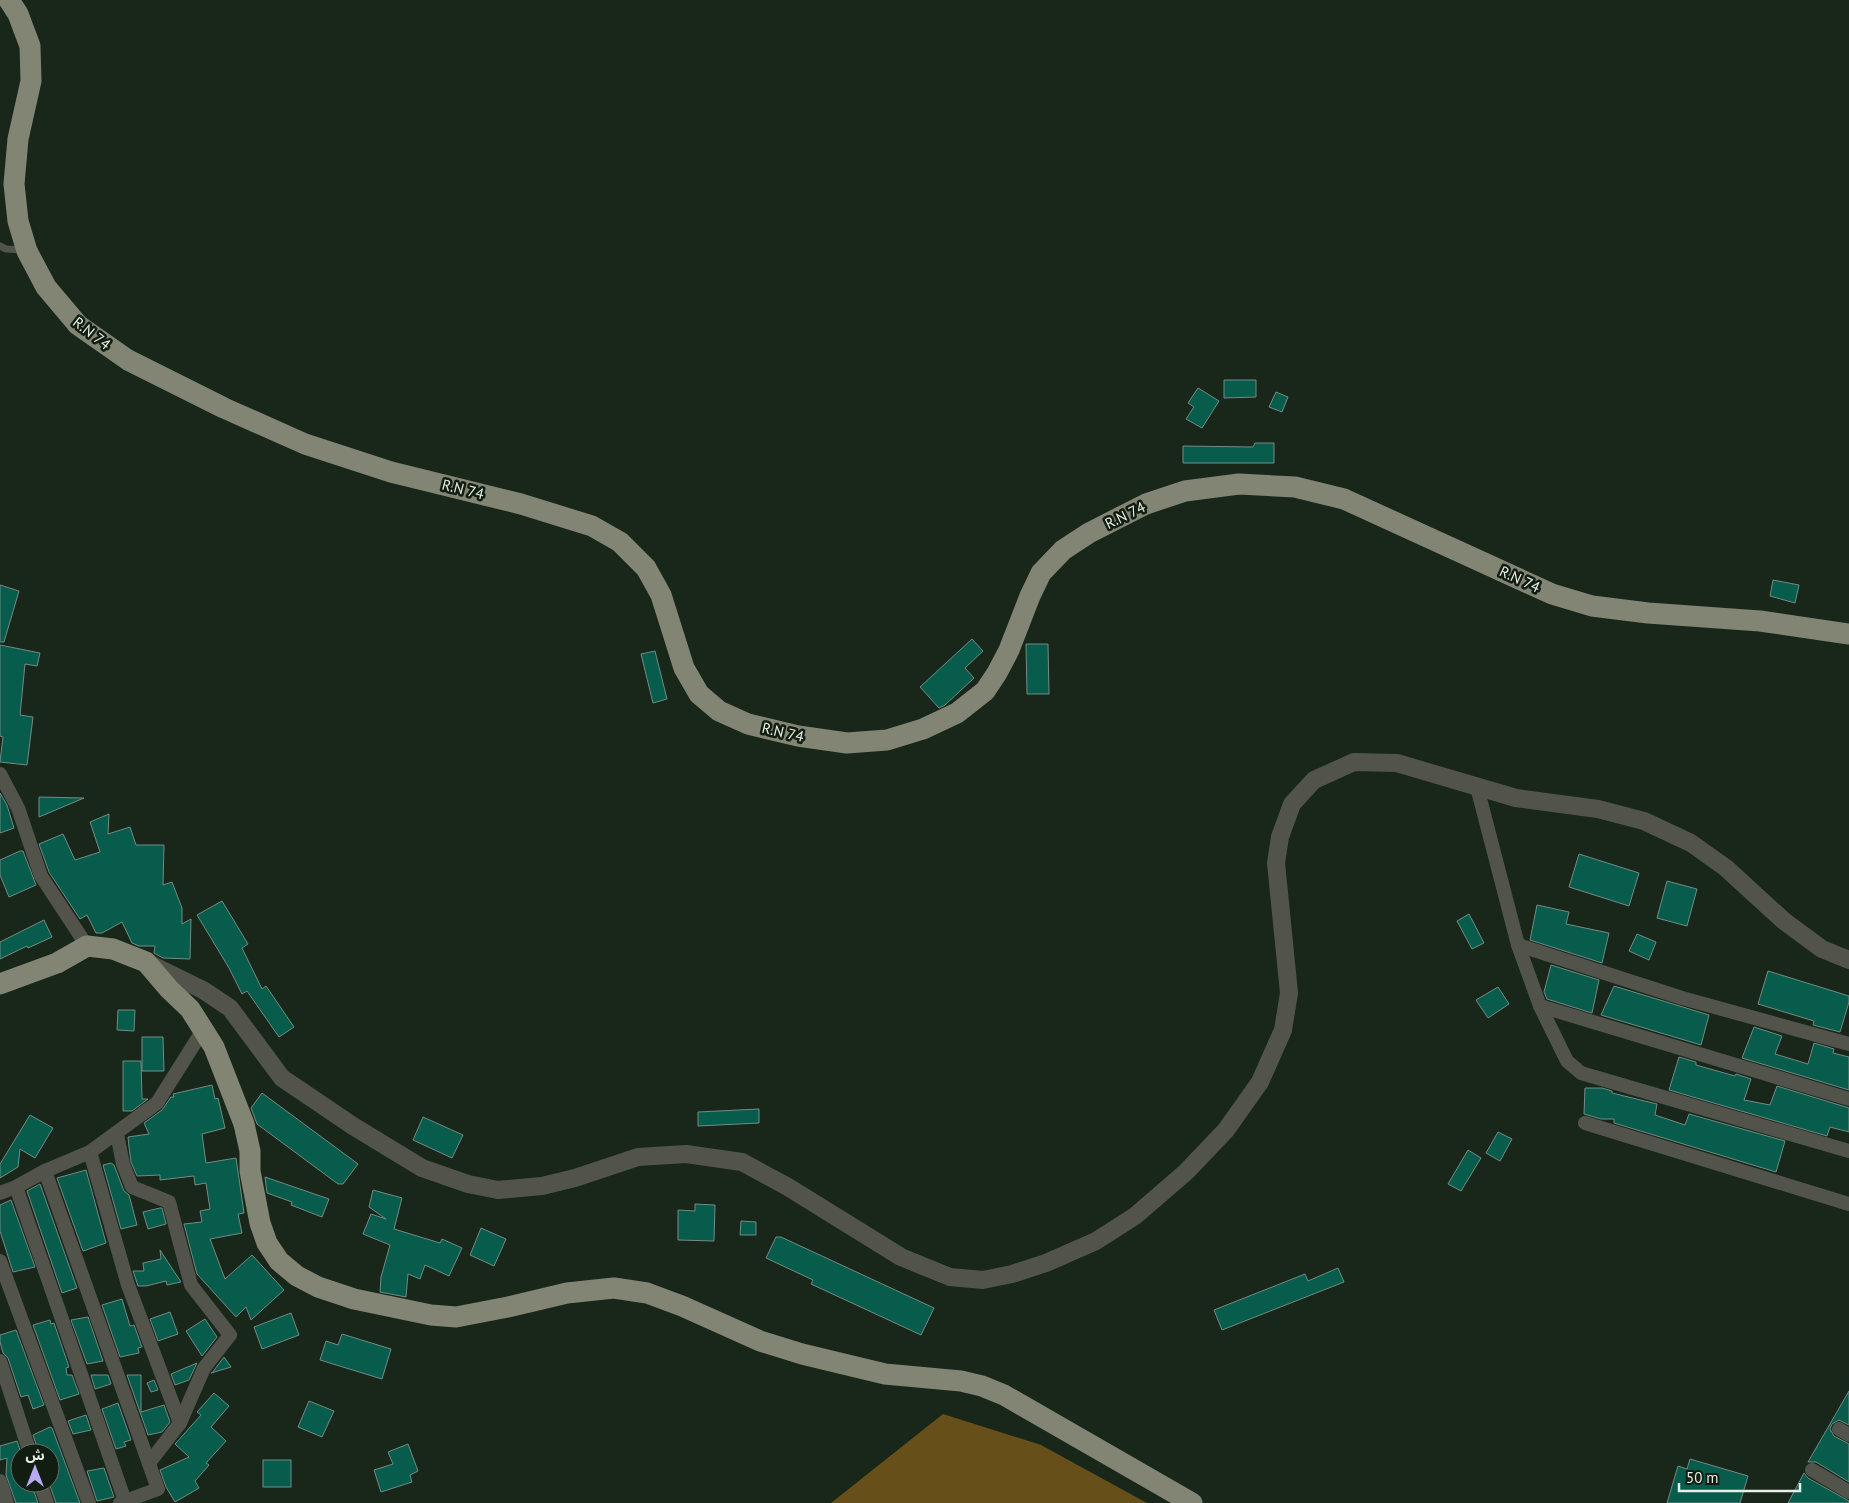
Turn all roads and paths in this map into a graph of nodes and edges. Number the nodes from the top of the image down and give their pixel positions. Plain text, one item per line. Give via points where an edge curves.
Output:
1 (9, 0) edge
2 (0, 246) edge
3 (27, 251) junction
4 (1849, 634) edge
5 (0, 774) edge
6 (1478, 787) junction
7 (1518, 945) junction
8 (87, 946) junction
9 (1849, 960) edge
10 (146, 962) junction
11 (0, 984) edge
12 (1540, 1006) junction
13 (204, 1030) junction
14 (1849, 1044) edge
15 (1849, 1099) edge
16 (1585, 1123) dead end
17 (117, 1134) junction
18 (1849, 1150) edge
19 (90, 1152) junction
20 (45, 1171) junction
21 (16, 1187) junction
22 (0, 1193) edge
23 (1849, 1204) edge
24 (0, 1261) edge
25 (0, 1361) edge
26 (180, 1423) junction
27 (27, 1443) edge
28 (149, 1463) junction
29 (1812, 1470) dead end
30 (0, 1481) edge
31 (1849, 1492) edge
32 (122, 1502) edge
33 (7, 1503) edge
34 (88, 1503) edge
35 (1192, 1503) edge

1 - 3 main road, R.N 74 via 30,46 31,81 18,139 14,184 18,222
2 - 3 lane
3 - 4 main road, R.N 74 via 46,287 78,324 128,360 224,408 305,444 391,472 521,504 592,526 620,542 646,568 661,595 684,668 699,694 719,711 748,724 798,736 847,743 887,740 923,729 957,712 984,691 997,673 1041,573 1063,550 1089,532 1146,504 1184,491 1239,484 1295,487 1344,499 1552,594 1592,606 1760,621
5 - 8 street via 18,808 41,876
6 - 7 street
6 - 9 street via 1516,798 1598,809 1644,821 1690,843 1726,868 1822,949
6 - 10 street via 1388,763 1354,762 1314,780 1292,804 1280,837 1276,863 1289,993 1282,1030 1260,1082 1226,1130 1186,1172 1135,1216 1096,1241 1046,1264 983,1280 950,1278 901,1257 742,1162 686,1154 638,1157 542,1186 498,1190 468,1184 422,1168 282,1078 230,1008 203,990
7 - 12 street
7 - 14 street via 1682,998
8 - 10 main road via 113,949
8 - 11 main road via 56,963
10 - 13 main road via 190,1009
12 - 15 street
12 - 18 street via 1567,1061 1581,1073
13 - 17 street via 157,1103
13 - 35 main road via 214,1047 244,1124 260,1223 267,1243 279,1261 318,1287 354,1299 456,1317 567,1293 614,1288 648,1293 760,1341 802,1354 885,1374 982,1386
16 - 23 street
17 - 19 street
17 - 26 street via 132,1187 169,1202 192,1285 230,1335 204,1368
19 - 20 street
19 - 26 street via 128,1285
20 - 21 street
20 - 28 street
21 - 22 street
21 - 32 street
24 - 34 street
25 - 27 street
26 - 28 street
28 - 32 street via 158,1489
29 - 31 street
30 - 33 street

